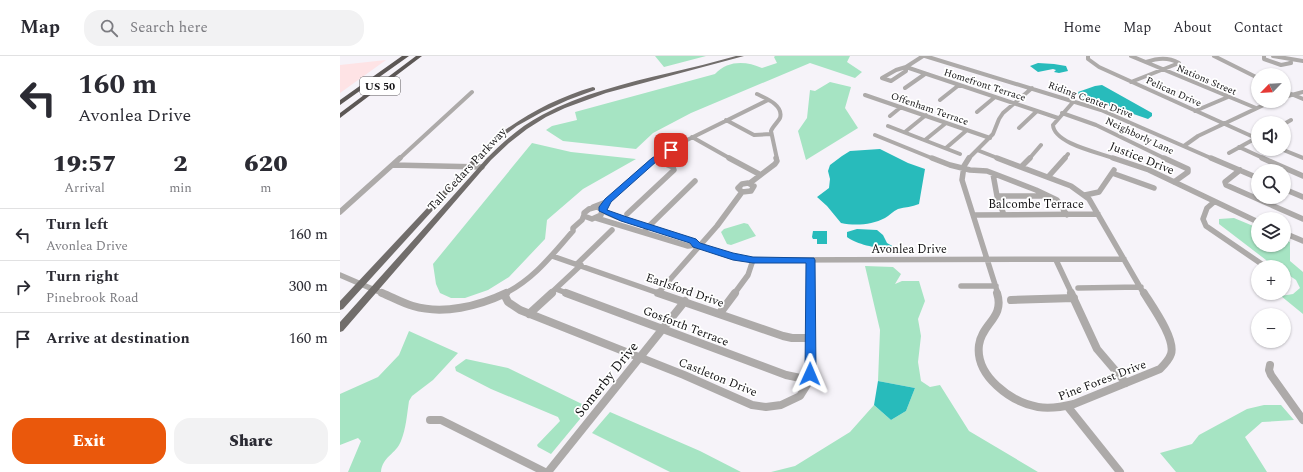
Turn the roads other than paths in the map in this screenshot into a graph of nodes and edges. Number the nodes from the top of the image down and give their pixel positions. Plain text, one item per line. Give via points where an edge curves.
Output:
1 (406, 56) edge
2 (419, 56) edge
3 (723, 56) edge
4 (742, 56) edge
5 (924, 56) edge
6 (930, 56) edge
7 (1088, 56) edge
8 (1131, 56) edge
9 (1214, 56) edge
10 (1264, 56) edge
11 (1273, 56) edge
12 (936, 59) junction
13 (1290, 59) junction
14 (1303, 61) edge
15 (1146, 62) junction
16 (906, 67) junction
17 (1164, 70) junction
18 (925, 74) junction
19 (1251, 75) edge
20 (1131, 82) junction
21 (959, 85) junction
22 (905, 88) dead end
23 (1032, 88) junction
24 (472, 92) dead end
25 (1303, 92) edge
26 (757, 94) dead end
27 (1292, 94) joint
28 (865, 95) dead end
29 (996, 97) junction
30 (1228, 97) junction
31 (1303, 99) edge
32 (768, 100) junction
33 (940, 100) dead end
34 (1074, 101) junction
35 (340, 103) edge
36 (1015, 103) junction
37 (1251, 106) edge
38 (901, 107) junction
39 (1256, 108) edge
40 (1037, 111) junction
41 (1195, 111) junction
42 (977, 112) dead end
43 (1062, 113) junction
44 (926, 115) junction
45 (340, 116) edge
46 (890, 116) dead end
47 (1058, 118) junction
48 (726, 120) junction
49 (946, 123) junction
50 (1224, 124) junction
51 (888, 126) dead end
52 (1018, 128) dead end
53 (967, 130) junction
54 (905, 132) junction
55 (771, 134) junction
56 (875, 135) dead end
57 (1251, 135) edge
58 (692, 137) junction
59 (990, 138) junction
60 (925, 140) junction
61 (1251, 141) edge
62 (681, 143) junction
63 (1041, 144) dead end
64 (1184, 146) junction
65 (1239, 147) junction
66 (946, 148) junction
67 (671, 150) junction
68 (977, 150) junction
69 (1229, 153) dead end
70 (1291, 153) edge
71 (960, 154) dead end
72 (1068, 154) dead end
73 (1303, 158) edge
74 (655, 160) junction
75 (393, 165) junction
76 (469, 167) junction
77 (482, 167) junction
78 (1021, 167) junction
79 (962, 168) junction
80 (1240, 170) junction
81 (759, 174) junction
82 (993, 174) junction
83 (1251, 175) edge
84 (1303, 176) edge
85 (1048, 177) junction
86 (695, 181) dead end
87 (1174, 182) junction
88 (750, 183) junction
89 (1154, 188) dead end
90 (742, 192) junction
91 (1291, 192) edge
92 (1085, 195) junction
93 (997, 196) junction
94 (1049, 196) junction
95 (1303, 197) edge
96 (606, 202) junction
97 (1214, 202) junction
98 (594, 207) junction
99 (603, 210) junction
100 (340, 212) edge
101 (627, 214) dead end
102 (1098, 214) junction
103 (584, 215) junction
104 (974, 215) junction
105 (1004, 215) junction
106 (1067, 215) junction
107 (594, 218) junction
108 (1251, 219) edge
109 (1303, 219) edge
110 (648, 227) junction
111 (612, 230) dead end
112 (573, 231) junction
113 (643, 232) junction
114 (1291, 236) edge
115 (1303, 241) edge
116 (698, 246) junction
117 (552, 256) junction
118 (1124, 259) junction
119 (753, 260) junction
120 (811, 260) junction
121 (988, 260) junction
122 (1056, 260) junction
123 (1256, 260) edge
124 (579, 264) junction
125 (340, 275) edge
126 (361, 284) junction
127 (961, 286) dead end
128 (996, 286) junction
129 (1141, 287) junction
130 (1078, 288) dead end
131 (556, 289) junction
132 (374, 290) junction
133 (659, 292) junction
134 (504, 294) junction
135 (1074, 298) junction
136 (1011, 300) dead end
137 (685, 301) junction
138 (340, 307) edge
139 (720, 313) junction
140 (529, 314) junction
141 (340, 328) edge
142 (663, 329) junction
143 (810, 338) junction
144 (640, 358) junction
145 (1270, 365) dead end
146 (810, 380) junction
147 (1126, 383) junction
148 (1068, 406) junction
149 (430, 420) dead end
150 (1303, 420) edge
151 (547, 472) edge
152 (1120, 472) edge

1 - 35 highway, US 50
2 - 45 highway, US 50
3 - 76 main road, Tall Cedars Parkway via 593,89 549,106 525,118 501,135
4 - 77 main road, Tall Cedars Parkway via 601,92 562,106 538,118 512,136
5 - 12 street, Riding Center Drive
5 - 16 street
6 - 12 street, Riding Center Drive
7 - 20 street, Pelican Drive via 1091,63
8 - 15 street, Nations Street
9 - 19 street
10 - 13 street via 1268,61 1283,65 1290,64
11 - 13 street
12 - 23 street, Riding Center Drive
13 - 14 street
15 - 17 street, Nations Street
15 - 17 street via 1164,56 1180,63
16 - 16 street via 896,70 882,78 891,81 906,71
16 - 18 street, Homefront Terrace
17 - 20 street
17 - 30 street, Nations Street
18 - 21 street, Homefront Terrace
18 - 22 street
20 - 41 street, Pelican Drive
21 - 29 street, Homefront Terrace
21 - 33 street
23 - 34 street, Riding Center Drive
23 - 36 street
24 - 75 street
25 - 27 street
26 - 32 street
27 - 31 street
28 - 38 street, Offenham Terrace
29 - 36 street, Homefront Terrace
29 - 42 street
30 - 37 street, Nations Street
30 - 41 street
32 - 48 street
32 - 55 street via 776,105 780,115
34 - 43 street
34 - 64 street, Riding Center Drive via 1115,115
36 - 40 street, Homefront Terrace
36 - 59 street via 1000,118
38 - 44 street, Offenham Terrace
38 - 46 street
39 - 50 street
40 - 47 street, Homefront Terrace
40 - 52 street
41 - 50 street, Pelican Drive
43 - 47 street
43 - 87 street, Neighborly Lane via 1096,125 1188,169 1188,172
44 - 49 street, Offenham Terrace
44 - 54 street
47 - 87 street, Justice Drive via 1052,127 1065,140
48 - 55 street via 754,134
48 - 58 street
49 - 53 street, Offenham Terrace
49 - 60 street
50 - 57 street, Pelican Drive
50 - 64 street via 1198,136
51 - 54 street
53 - 59 street, Offenham Terrace
53 - 66 street
54 - 60 street
55 - 81 street via 777,162
56 - 79 street via 948,165
58 - 62 street
58 - 81 street
59 - 68 street
60 - 66 street
61 - 65 street
62 - 67 street via 680,148
62 - 67 street via 674,141 668,144 667,147
63 - 78 street
64 - 80 street, Riding Center Drive
65 - 69 street
65 - 84 street
66 - 71 street
67 - 74 street
68 - 78 street, Pine Forest Drive
68 - 79 street
70 - 73 street
72 - 85 street
74 - 96 street
74 - 101 street via 673,167 674,170
75 - 76 street
75 - 100 street
76 - 77 street
76 - 126 main road, Tall Cedars Parkway
77 - 132 main road, Tall Cedars Parkway
78 - 85 street, Pine Forest Drive
79 - 82 street
79 - 104 street, Pine Forest Drive via 962,180
80 - 83 street, Riding Center Drive
80 - 109 street via 1225,182 1226,185
81 - 88 street
82 - 93 street
82 - 94 street
85 - 92 street, Pine Forest Drive
86 - 110 street
87 - 97 street, Justice Drive
88 - 90 street via 740,185 738,189
88 - 90 street via 754,186 753,190
89 - 92 street via 1113,172 1100,191
90 - 116 street
91 - 95 street
92 - 102 street, Pine Forest Drive
93 - 94 street
93 - 105 street
94 - 106 street via 1060,202
96 - 98 street
96 - 99 street
97 - 108 street, Justice Drive
97 - 123 street via 1207,208 1203,219 1206,226
98 - 99 street, Avonlea Drive
98 - 103 street via 586,210
99 - 107 street via 601,215
99 - 110 street, Avonlea Drive
102 - 106 street, Balcombe Terrace
102 - 118 street, Pine Forest Drive
103 - 107 street, Avonlea Drive via 585,218
103 - 112 street
104 - 105 street, Balcombe Terrace
104 - 121 street, Pine Forest Drive
105 - 106 street, Balcombe Terrace
107 - 112 street
107 - 113 street, Avonlea Drive
110 - 113 street
110 - 116 street, Avonlea Drive via 693,241
111 - 124 street
112 - 117 street
113 - 116 street, Avonlea Drive via 688,246
114 - 115 street
116 - 119 street, Avonlea Drive
116 - 133 street
117 - 124 street, Earlsford Drive
117 - 134 street via 529,278
118 - 122 street, Avonlea Drive
118 - 129 street, Pine Forest Drive
119 - 120 street, Avonlea Drive
119 - 139 street via 748,275
120 - 121 street, Avonlea Drive
120 - 143 street
121 - 122 street, Avonlea Drive
121 - 128 street, Pine Forest Drive
122 - 135 street
124 - 131 street
124 - 133 street, Earlsford Drive
125 - 126 street
126 - 132 street
126 - 138 main road, Tall Cedars Parkway
127 - 128 street
128 - 148 street, Pine Forest Drive via 1000,306 996,318 979,342 984,370 1001,389 1028,405 1046,408
129 - 130 street
129 - 147 street, Pine Forest Drive via 1167,331 1172,349 1169,360 1160,369
131 - 140 street
131 - 142 street, Gosforth Terrace
132 - 134 street via 413,306 434,310 469,306
132 - 141 main road, Tall Cedars Parkway
133 - 137 street, Earlsford Drive
134 - 140 street, Castleton Drive via 513,306
135 - 136 street
135 - 147 street via 1099,353
137 - 139 street, Earlsford Drive
137 - 142 street, Somerby Drive
139 - 143 street, Earlsford Drive via 783,336
140 - 144 street, Castleton Drive
142 - 144 street, Somerby Drive
142 - 146 street, Gosforth Terrace via 786,376
143 - 146 street
144 - 146 street, Castleton Drive via 752,405 766,407 794,400 805,390
144 - 151 street, Somerby Drive
145 - 150 street via 1271,375
147 - 148 street, Pine Forest Drive
148 - 152 street
149 - 151 street via 441,420

